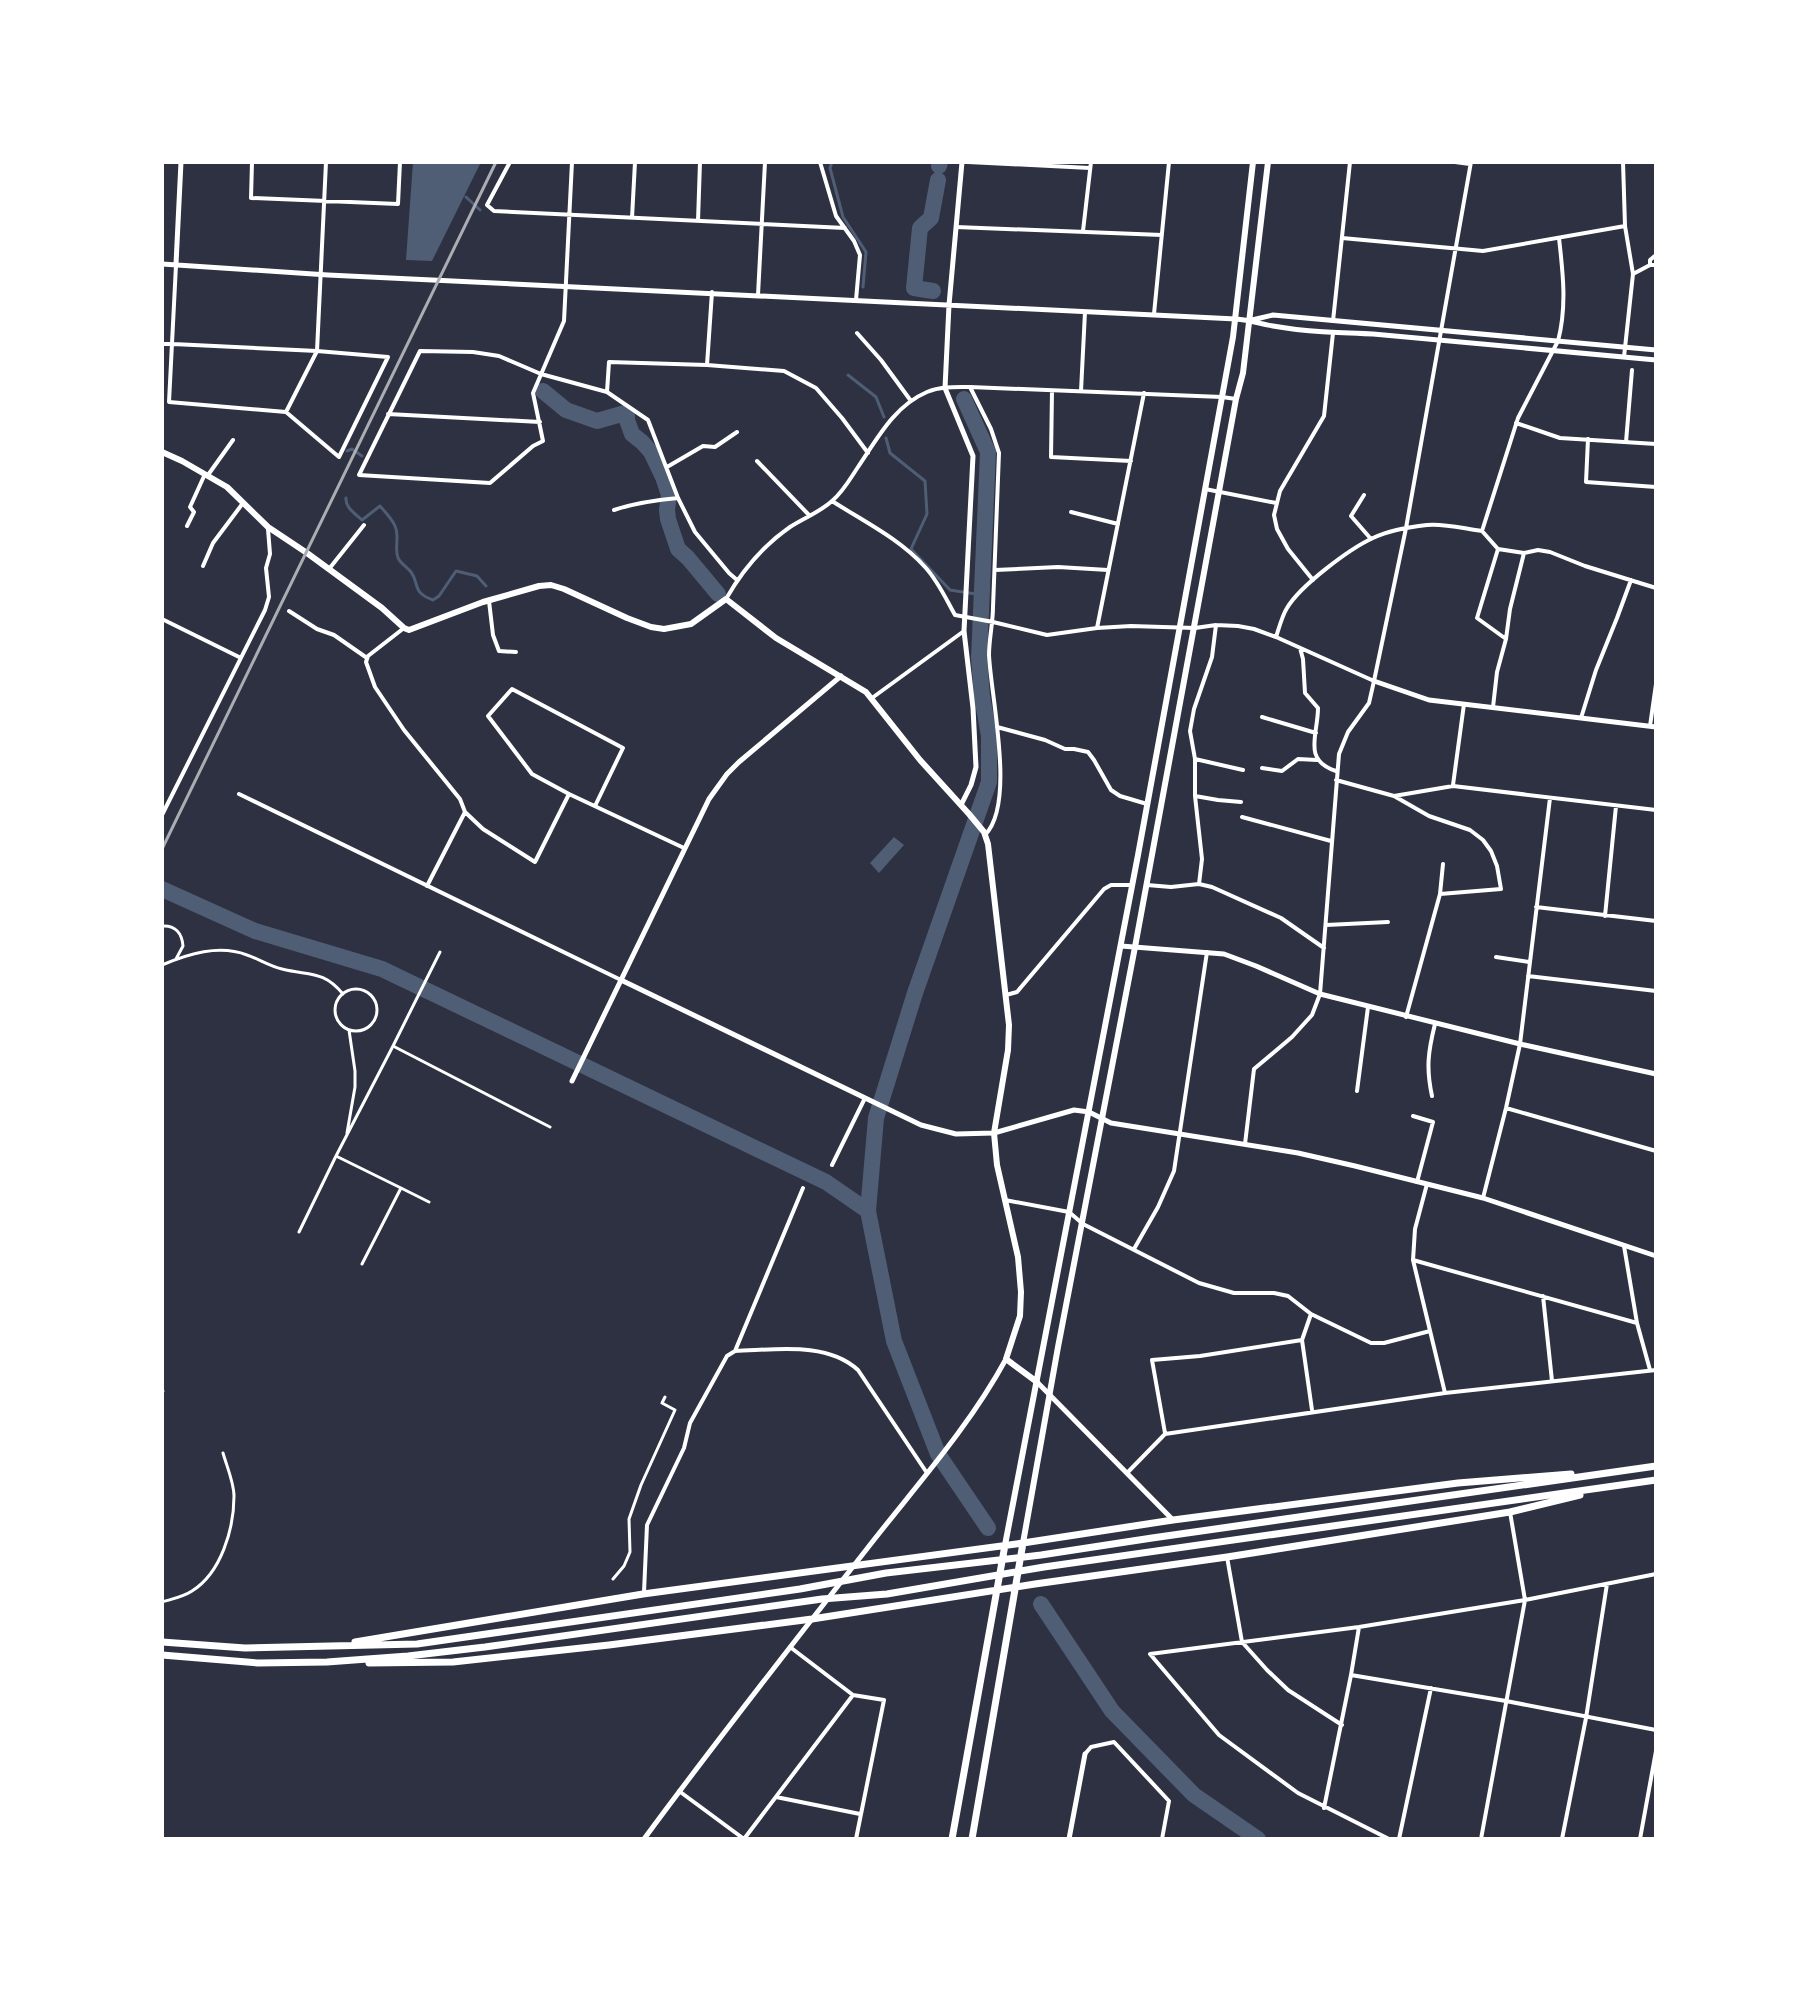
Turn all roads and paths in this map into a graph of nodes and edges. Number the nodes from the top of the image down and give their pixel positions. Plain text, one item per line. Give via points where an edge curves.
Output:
1 (181, 162) edge
2 (252, 162) edge
3 (326, 162) edge
4 (400, 162) edge
5 (510, 162) edge
6 (572, 162) edge
7 (635, 162) edge
8 (700, 162) edge
9 (765, 162) edge
10 (820, 162) edge
11 (965, 162) edge
12 (1169, 162) edge
13 (1253, 162) edge
14 (1268, 162) edge
15 (1350, 162) edge
16 (1455, 162) edge
17 (1623, 162) edge
18 (1471, 163) edge
19 (1090, 165) edge
20 (324, 201) junction
21 (570, 215) junction
22 (632, 218) junction
23 (698, 221) junction
24 (762, 224) junction
25 (1625, 226) junction
26 (956, 227) junction
27 (845, 228) junction
28 (1083, 232) junction
29 (1162, 235) junction
30 (1342, 238) junction
31 (1559, 238) junction
32 (1457, 248) junction
33 (1656, 255) edge
34 (162, 264) edge
35 (176, 264) junction
36 (1653, 265) edge
37 (319, 274) junction
38 (1633, 274) junction
39 (566, 287) junction
40 (712, 292) junction
41 (758, 295) junction
42 (856, 300) junction
43 (949, 305) junction
44 (1085, 312) junction
45 (1154, 314) junction
46 (1236, 319) junction
47 (1251, 320) junction
48 (1333, 321) junction
49 (1441, 331) junction
50 (857, 333) dead end
51 (1333, 333) junction
52 (1439, 341) junction
53 (1558, 341) junction
54 (162, 344) edge
55 (173, 344) junction
56 (1625, 347) junction
57 (1656, 350) edge
58 (317, 351) junction
59 (1552, 351) junction
60 (1624, 357) junction
61 (1656, 360) edge
62 (707, 365) junction
63 (1632, 370) dead end
64 (541, 374) junction
65 (970, 387) junction
66 (945, 388) junction
67 (1052, 391) junction
68 (1081, 391) junction
69 (607, 392) junction
70 (1144, 393) junction
71 (1222, 397) junction
72 (1236, 399) junction
73 (911, 401) junction
74 (286, 412) junction
75 (388, 414) junction
76 (540, 422) junction
77 (1516, 423) junction
78 (737, 432) dead end
79 (1588, 439) junction
80 (233, 440) dead end
81 (1626, 442) junction
82 (1656, 444) edge
83 (162, 452) edge
84 (868, 453) junction
85 (757, 461) dead end
86 (1131, 461) junction
87 (667, 467) junction
88 (206, 475) junction
89 (1656, 487) edge
90 (1205, 489) junction
91 (1219, 492) junction
92 (1364, 495) dead end
93 (675, 498) junction
94 (832, 501) junction
95 (243, 503) junction
96 (1276, 503) junction
97 (614, 510) dead end
98 (1071, 512) dead end
99 (809, 515) junction
100 (1118, 524) junction
101 (364, 525) dead end
102 (187, 526) dead end
103 (268, 527) junction
104 (1406, 528) junction
105 (1482, 531) junction
106 (1371, 539) junction
107 (1498, 549) junction
108 (1524, 553) junction
109 (203, 566) dead end
110 (329, 569) junction
111 (995, 570) junction
112 (1109, 570) junction
113 (737, 580) junction
114 (1313, 580) junction
115 (1631, 580) junction
116 (1656, 588) edge
117 (726, 599) junction
118 (489, 601) junction
119 (289, 611) dead end
120 (967, 618) junction
121 (162, 619) edge
122 (990, 622) junction
123 (1216, 625) junction
124 (1180, 627) junction
125 (404, 628) junction
126 (1097, 628) junction
127 (1195, 628) junction
128 (964, 631) junction
129 (1276, 637) junction
130 (1506, 639) junction
131 (1300, 648) junction
132 (516, 652) dead end
133 (239, 657) junction
134 (367, 658) junction
135 (841, 676) junction
136 (1374, 681) junction
137 (1656, 684) edge
138 (872, 698) junction
139 (1464, 704) junction
140 (1493, 707) junction
141 (1262, 717) dead end
142 (1581, 718) junction
143 (1653, 726) edge
144 (997, 727) junction
145 (1316, 733) junction
146 (1195, 759) junction
147 (1317, 760) junction
148 (1262, 768) dead end
149 (1243, 770) dead end
150 (1337, 771) junction
151 (1336, 780) junction
152 (1453, 786) junction
153 (239, 794) dead end
154 (569, 794) junction
155 (1195, 796) junction
156 (1394, 796) junction
157 (1550, 798) junction
158 (1241, 802) dead end
159 (1147, 804) junction
160 (961, 805) junction
161 (595, 806) junction
162 (1616, 806) junction
163 (1656, 810) edge
164 (465, 812) junction
165 (162, 815) edge
166 (1242, 817) dead end
167 (984, 834) junction
168 (1331, 841) junction
169 (684, 848) junction
170 (1443, 864) dead end
171 (1199, 884) junction
172 (1132, 885) junction
173 (1146, 885) junction
174 (427, 886) junction
175 (1440, 894) junction
176 (1536, 907) junction
177 (1605, 916) junction
178 (1656, 921) edge
179 (1388, 922) dead end
180 (1326, 925) junction
181 (162, 926) edge
182 (1121, 946) junction
183 (1135, 947) junction
184 (1324, 948) junction
185 (440, 952) dead end
186 (1207, 952) junction
187 (1496, 957) dead end
188 (1529, 962) junction
189 (168, 963) junction
190 (162, 964) edge
191 (1528, 976) junction
192 (621, 980) junction
193 (1656, 991) edge
194 (343, 994) junction
195 (1320, 994) junction
196 (1006, 995) junction
197 (1368, 1007) junction
198 (1406, 1017) junction
199 (1435, 1024) junction
200 (349, 1030) junction
201 (1520, 1044) junction
202 (393, 1046) junction
203 (1656, 1074) edge
204 (572, 1081) dead end
205 (1357, 1091) dead end
206 (1432, 1096) dead end
207 (868, 1099) junction
208 (1506, 1108) junction
209 (1089, 1112) junction
210 (1413, 1116) dead end
211 (1102, 1118) junction
212 (550, 1127) dead end
213 (994, 1133) junction
214 (1179, 1134) junction
215 (346, 1137) junction
216 (1245, 1144) junction
217 (1656, 1151) edge
218 (336, 1156) junction
219 (832, 1165) dead end
220 (1417, 1182) junction
221 (1427, 1184) junction
222 (401, 1188) junction
223 (803, 1188) dead end
224 (1483, 1198) junction
225 (1005, 1200) junction
226 (429, 1202) dead end
227 (1069, 1212) junction
228 (1083, 1224) junction
229 (299, 1232) dead end
230 (1624, 1246) junction
231 (1134, 1249) junction
232 (1656, 1256) edge
233 (1413, 1260) junction
234 (362, 1264) dead end
235 (1543, 1296) junction
236 (1311, 1314) junction
237 (1637, 1323) junction
238 (1430, 1331) junction
239 (1302, 1340) junction
240 (735, 1351) junction
241 (1006, 1359) junction
242 (1653, 1370) edge
243 (1552, 1381) junction
244 (1037, 1382) junction
245 (1445, 1393) junction
246 (1050, 1395) junction
247 (665, 1397) dead end
248 (1312, 1411) junction
249 (1165, 1434) junction
250 (662, 1438) junction
251 (667, 1441) dead end
252 (223, 1453) dead end
253 (1656, 1466) edge
254 (1638, 1469) junction
255 (1128, 1472) junction
256 (927, 1473) junction
257 (1656, 1480) edge
258 (1510, 1512) junction
259 (1173, 1520) junction
260 (1023, 1543) junction
261 (1005, 1545) junction
262 (1227, 1557) junction
263 (854, 1566) junction
264 (1656, 1574) edge
265 (613, 1579) dead end
266 (1607, 1584) junction
267 (1015, 1588) junction
268 (997, 1591) junction
269 (643, 1594) junction
270 (1525, 1600) junction
271 (162, 1602) edge
272 (812, 1619) junction
273 (1359, 1627) junction
274 (162, 1642) edge
275 (1242, 1642) junction
276 (329, 1646) junction
277 (790, 1647) junction
278 (162, 1655) edge
279 (327, 1662) junction
280 (1351, 1675) junction
281 (1431, 1688) junction
282 (853, 1695) junction
283 (1506, 1701) junction
284 (1586, 1718) junction
285 (1342, 1725) junction
286 (1656, 1730) edge
287 (1656, 1751) edge
288 (1085, 1754) joint
289 (679, 1791) junction
290 (776, 1797) junction
291 (1324, 1808) junction
292 (861, 1814) junction
293 (644, 1839) edge
294 (744, 1839) edge
295 (856, 1839) edge
296 (952, 1839) edge
297 (972, 1839) edge
298 (1069, 1839) edge
299 (1162, 1839) edge
300 (1389, 1839) edge
301 (1399, 1839) edge
302 (1481, 1839) edge
303 (1562, 1839) edge
304 (1640, 1839) edge

1 - 35 street
2 - 20 street via 251,198
3 - 20 street
4 - 20 street via 398,204
5 - 21 street via 487,205 494,211
6 - 21 street
7 - 22 street
8 - 23 street
9 - 24 street
10 - 27 street via 836,216
11 - 19 street
11 - 26 street
12 - 29 street
13 - 46 main road
14 - 47 main road
15 - 30 street
16 - 18 street
17 - 25 street
18 - 32 street
19 - 28 street
20 - 37 street
21 - 22 street
21 - 39 street
22 - 23 street
23 - 24 street
24 - 27 street
24 - 41 street
25 - 31 street
25 - 38 street
26 - 28 street
26 - 43 street
27 - 42 street via 860,255
28 - 29 street
29 - 45 street
30 - 32 street
30 - 48 street
31 - 32 street via 1483,251
31 - 53 street via 1565,284
32 - 49 street
33 - 36 street via 1650,260
34 - 35 street
35 - 37 street
35 - 55 street
36 - 38 street
37 - 39 street
37 - 58 street
38 - 56 street
39 - 40 street
39 - 64 street via 564,321
40 - 41 street
40 - 62 street
41 - 42 street
42 - 43 street
43 - 44 street
43 - 66 street
44 - 45 street
44 - 68 street
45 - 46 street
46 - 47 street
46 - 71 main road
47 - 48 street via 1273,315
47 - 51 street
47 - 72 main road
48 - 49 street
49 - 52 street
49 - 53 street
50 - 73 street
51 - 52 street
51 - 96 street via 1324,416
52 - 59 street
52 - 104 street
53 - 56 street
53 - 59 street
54 - 55 street
55 - 58 street
55 - 74 street via 169,402
56 - 57 street
56 - 60 street
58 - 74 street
58 - 74 street via 388,357 339,457
59 - 60 street
59 - 77 street
60 - 61 street
62 - 69 street via 609,362
62 - 84 street via 784,371 816,388
63 - 81 street
64 - 69 street
64 - 75 street via 499,356 420,351
64 - 76 street via 533,393
65 - 66 street
65 - 67 street
65 - 111 street via 999,453
66 - 73 street
66 - 120 street via 973,456
67 - 68 street
67 - 86 street via 1051,457
68 - 70 street
69 - 87 street via 648,420
70 - 71 street
70 - 86 street
71 - 72 street
71 - 90 main road
72 - 91 main road
73 - 84 street via 890,419
75 - 76 street
75 - 76 street via 359,475 490,483 543,441
77 - 79 street via 1560,438
77 - 105 street
78 - 87 street
79 - 81 street
79 - 89 street via 1586,482
80 - 88 street
81 - 82 street
83 - 88 main road
84 - 94 street
85 - 99 street
86 - 100 street
87 - 93 street
88 - 95 main road
88 - 102 street
90 - 91 street
90 - 124 main road
91 - 96 street
91 - 127 main road
92 - 106 street via 1351,516
93 - 97 street
93 - 113 street via 695,532
94 - 99 street
94 - 120 street via 925,566 955,615
95 - 103 main road
95 - 109 street
96 - 114 street via 1277,529
98 - 100 street
99 - 113 street via 772,541
100 - 112 street
101 - 110 street
103 - 110 main road
103 - 133 street via 269,597
104 - 105 street via 1431,524
104 - 106 street
104 - 136 street
105 - 107 street
106 - 114 street
107 - 108 street
107 - 130 street via 1477,618
108 - 115 street via 1550,552
108 - 130 street
110 - 125 main road
111 - 112 street
111 - 122 street
112 - 126 street
113 - 117 street
114 - 129 street via 1286,608
115 - 116 street
115 - 142 street
117 - 118 main road via 691,624 664,629 551,585
117 - 135 main road via 776,638
118 - 125 main road
118 - 132 street via 499,651
119 - 134 street
120 - 122 street
120 - 128 street
121 - 133 street
122 - 126 street via 1047,635
122 - 144 street
123 - 127 street
123 - 129 street
123 - 146 street via 1212,657 1192,719
124 - 126 street
124 - 127 street
124 - 159 main road
125 - 134 street
127 - 173 main road
128 - 138 street
128 - 160 street via 976,767
129 - 131 street
130 - 140 street
131 - 136 street
131 - 145 street via 1305,693 1318,708
133 - 165 street
134 - 164 street via 375,687
135 - 138 main road
135 - 169 street via 727,774
136 - 139 street via 1429,700
136 - 150 street via 1369,703 1348,732
137 - 143 street
138 - 160 main road
139 - 140 street
139 - 152 street
140 - 142 street
141 - 145 street
142 - 143 street
144 - 159 street via 1088,752 1111,790
144 - 167 street via 1000,789 992,828
145 - 147 street
146 - 149 street
146 - 155 street
147 - 148 street via 1298,759 1282,771
147 - 150 street
150 - 151 street
151 - 156 street
151 - 168 street
152 - 156 street
152 - 157 street
153 - 174 street
154 - 161 street
154 - 161 street via 532,774 488,716 512,689 623,748
154 - 164 street via 535,862
155 - 158 street
155 - 171 street via 1202,859
156 - 175 street via 1470,830 1491,851 1501,889
157 - 162 street
157 - 176 street
159 - 172 main road
160 - 167 main road
161 - 169 street
162 - 163 street
162 - 177 street
164 - 174 street
166 - 168 street
167 - 196 main road
168 - 180 street
169 - 192 street
170 - 175 street
171 - 173 street
171 - 184 street via 1281,918
172 - 182 main road
172 - 196 street via 1104,889 1017,992
173 - 183 main road
174 - 192 street
175 - 198 street
176 - 177 street
176 - 188 street
177 - 178 street
179 - 180 street
180 - 184 street
181 - 189 street via 177,930 183,940 181,952
182 - 183 street
182 - 209 main road
183 - 186 street
183 - 211 main road
184 - 195 street
185 - 202 street
186 - 195 street via 1240,959
186 - 214 street
187 - 188 street
188 - 191 street
189 - 190 street
189 - 194 street via 206,951 239,952 275,967 326,977
191 - 193 street
191 - 201 street
192 - 204 street
192 - 207 street
194 - 200 street via 336,1015
194 - 200 street via 353,989 366,992 377,1009 368,1027
195 - 197 street
195 - 216 street via 1312,1015 1254,1069
196 - 213 main road via 1008,1050
197 - 198 street
197 - 205 street
198 - 199 street
199 - 201 street
199 - 206 street via 1427,1072
200 - 215 street via 355,1087
201 - 203 street
201 - 208 street
202 - 212 street
202 - 215 street
207 - 213 street via 938,1130
207 - 219 street
208 - 217 street
208 - 224 street
209 - 211 street
209 - 213 street via 1074,1110
209 - 227 main road
210 - 220 street via 1433,1122
211 - 214 street
211 - 228 main road
213 - 225 main road
214 - 216 street
214 - 231 street via 1174,1171
215 - 218 street
216 - 220 street
218 - 222 street
218 - 229 street
220 - 221 street
221 - 224 street
221 - 233 street
222 - 226 street
222 - 234 street
223 - 240 street
224 - 230 street
225 - 227 street
225 - 241 main road via 1021,1292 1020,1316
227 - 228 street
227 - 244 main road
228 - 231 street
228 - 246 main road
230 - 232 street
230 - 237 street
231 - 236 street via 1199,1283 1234,1293 1288,1296
233 - 235 street
233 - 238 street
235 - 237 street
235 - 243 street
236 - 238 street via 1371,1343
236 - 239 street
237 - 242 street
238 - 245 street
239 - 248 street
239 - 249 street via 1152,1360
240 - 256 street via 793,1349 846,1359
240 - 269 street via 727,1356 690,1423 684,1448 647,1525
241 - 244 main road
241 - 256 street via 989,1391
242 - 243 street
243 - 245 street
244 - 246 street
244 - 261 main road
245 - 248 street
246 - 255 street
246 - 260 main road
247 - 250 street via 662,1403 675,1410
248 - 249 street
249 - 255 street
250 - 251 street
250 - 265 street via 629,1519 630,1552
252 - 271 street via 234,1494 221,1554 193,1591
253 - 254 highway
254 - 259 highway via 1458,1483
254 - 276 highway via 417,1644
255 - 259 street
256 - 263 street
257 - 258 highway
257 - 279 highway via 887,1594 485,1647
258 - 262 highway
258 - 270 street
259 - 260 highway
260 - 261 highway
260 - 267 highway
261 - 263 highway
261 - 268 highway
262 - 267 highway
262 - 275 street
263 - 269 highway
263 - 272 street
264 - 266 street
266 - 270 street
266 - 284 street
267 - 268 highway
267 - 297 highway
268 - 272 highway
268 - 296 highway
269 - 276 highway
270 - 273 street
270 - 283 street
272 - 277 street
272 - 279 highway via 453,1662
273 - 275 street
273 - 280 street
274 - 276 highway
275 - 285 street via 1288,1690
275 - 291 street via 1150,1654 1219,1735
277 - 282 street
277 - 289 street
278 - 279 highway
280 - 281 street
280 - 285 street
281 - 283 street
281 - 301 street
282 - 290 street
282 - 292 street via 884,1700
283 - 284 street
283 - 302 street
284 - 286 street
284 - 303 street
285 - 291 street
287 - 304 street
288 - 298 street
288 - 299 street via 1091,1747 1114,1742 1169,1801
289 - 293 street
289 - 294 street
290 - 292 street
290 - 294 street
291 - 300 street
292 - 295 street

